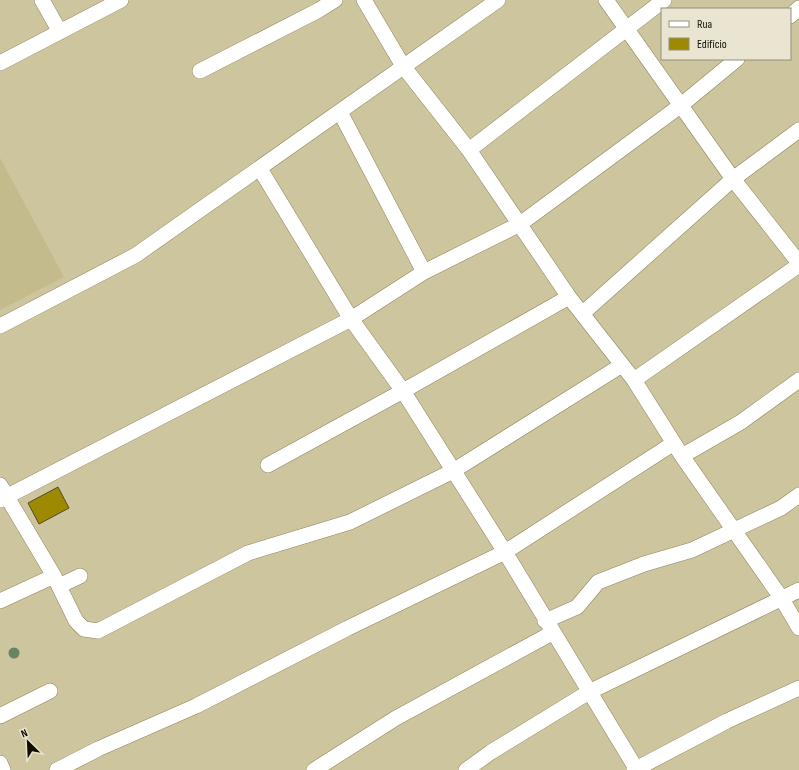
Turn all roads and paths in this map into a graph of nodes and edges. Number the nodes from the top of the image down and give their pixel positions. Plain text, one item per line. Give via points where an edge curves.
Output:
1 (42, 0) edge
2 (121, 0) edge
3 (334, 0) edge
4 (364, 0) edge
5 (498, 0) edge
6 (606, 0) edge
7 (664, 0) edge
8 (799, 8) edge
9 (791, 15) edge
10 (626, 29) junction
11 (60, 32) junction
12 (736, 60) edge
13 (0, 63) edge
14 (403, 66) junction
15 (200, 71) dead end
16 (680, 106) junction
17 (340, 112) junction
18 (799, 130) edge
19 (469, 150) junction
20 (260, 169) junction
21 (733, 179) junction
22 (520, 224) junction
23 (794, 244) edge
24 (799, 264) edge
25 (424, 272) junction
26 (570, 297) junction
27 (583, 313) junction
28 (351, 319) junction
29 (0, 326) edge
30 (622, 365) junction
31 (634, 380) junction
32 (799, 380) edge
33 (403, 391) junction
34 (674, 443) junction
35 (682, 456) junction
36 (268, 465) dead end
37 (453, 471) junction
38 (2, 494) edge
39 (799, 495) edge
40 (735, 531) junction
41 (505, 552) junction
42 (80, 576) dead end
43 (57, 581) junction
44 (799, 590) edge
45 (782, 599) junction
46 (0, 601) edge
47 (549, 627) junction
48 (799, 628) edge
49 (799, 688) edge
50 (50, 691) dead end
51 (589, 692) junction
52 (0, 716) edge
53 (0, 763) edge
54 (3, 770) edge
55 (56, 770) edge
56 (314, 770) edge
57 (466, 770) edge
58 (636, 770) edge

1 - 11 street
2 - 11 street
3 - 15 street
4 - 14 street
5 - 14 street
6 - 10 street
7 - 10 street
8 - 9 street
10 - 16 street
10 - 19 street
11 - 13 street
12 - 16 street
14 - 17 street
14 - 19 street
16 - 21 street
16 - 22 street
17 - 20 street
17 - 25 street
18 - 21 street
19 - 22 street
20 - 28 street
20 - 29 street via 136,255
21 - 23 street
21 - 27 street
22 - 25 street
22 - 26 street
23 - 24 street
24 - 31 street
25 - 28 street
26 - 27 street
26 - 33 street
27 - 30 street
28 - 33 street
28 - 38 street
30 - 31 street
30 - 37 street
31 - 34 street
32 - 35 street via 740,422
33 - 36 street
33 - 37 street
34 - 35 street
34 - 41 street
35 - 40 street
37 - 41 street
37 - 43 street via 350,522 248,553 98,631 84,629 76,621
38 - 43 street
39 - 40 street via 781,508
40 - 45 street
40 - 47 street via 692,550 644,564 598,582 577,607
41 - 47 street
41 - 55 street via 348,628 196,706
42 - 43 street
43 - 46 street
44 - 45 street
45 - 48 street
45 - 51 street
47 - 51 street
47 - 56 street
49 - 58 street via 727,721
50 - 52 street
51 - 57 street via 490,752
51 - 58 street
53 - 54 street

